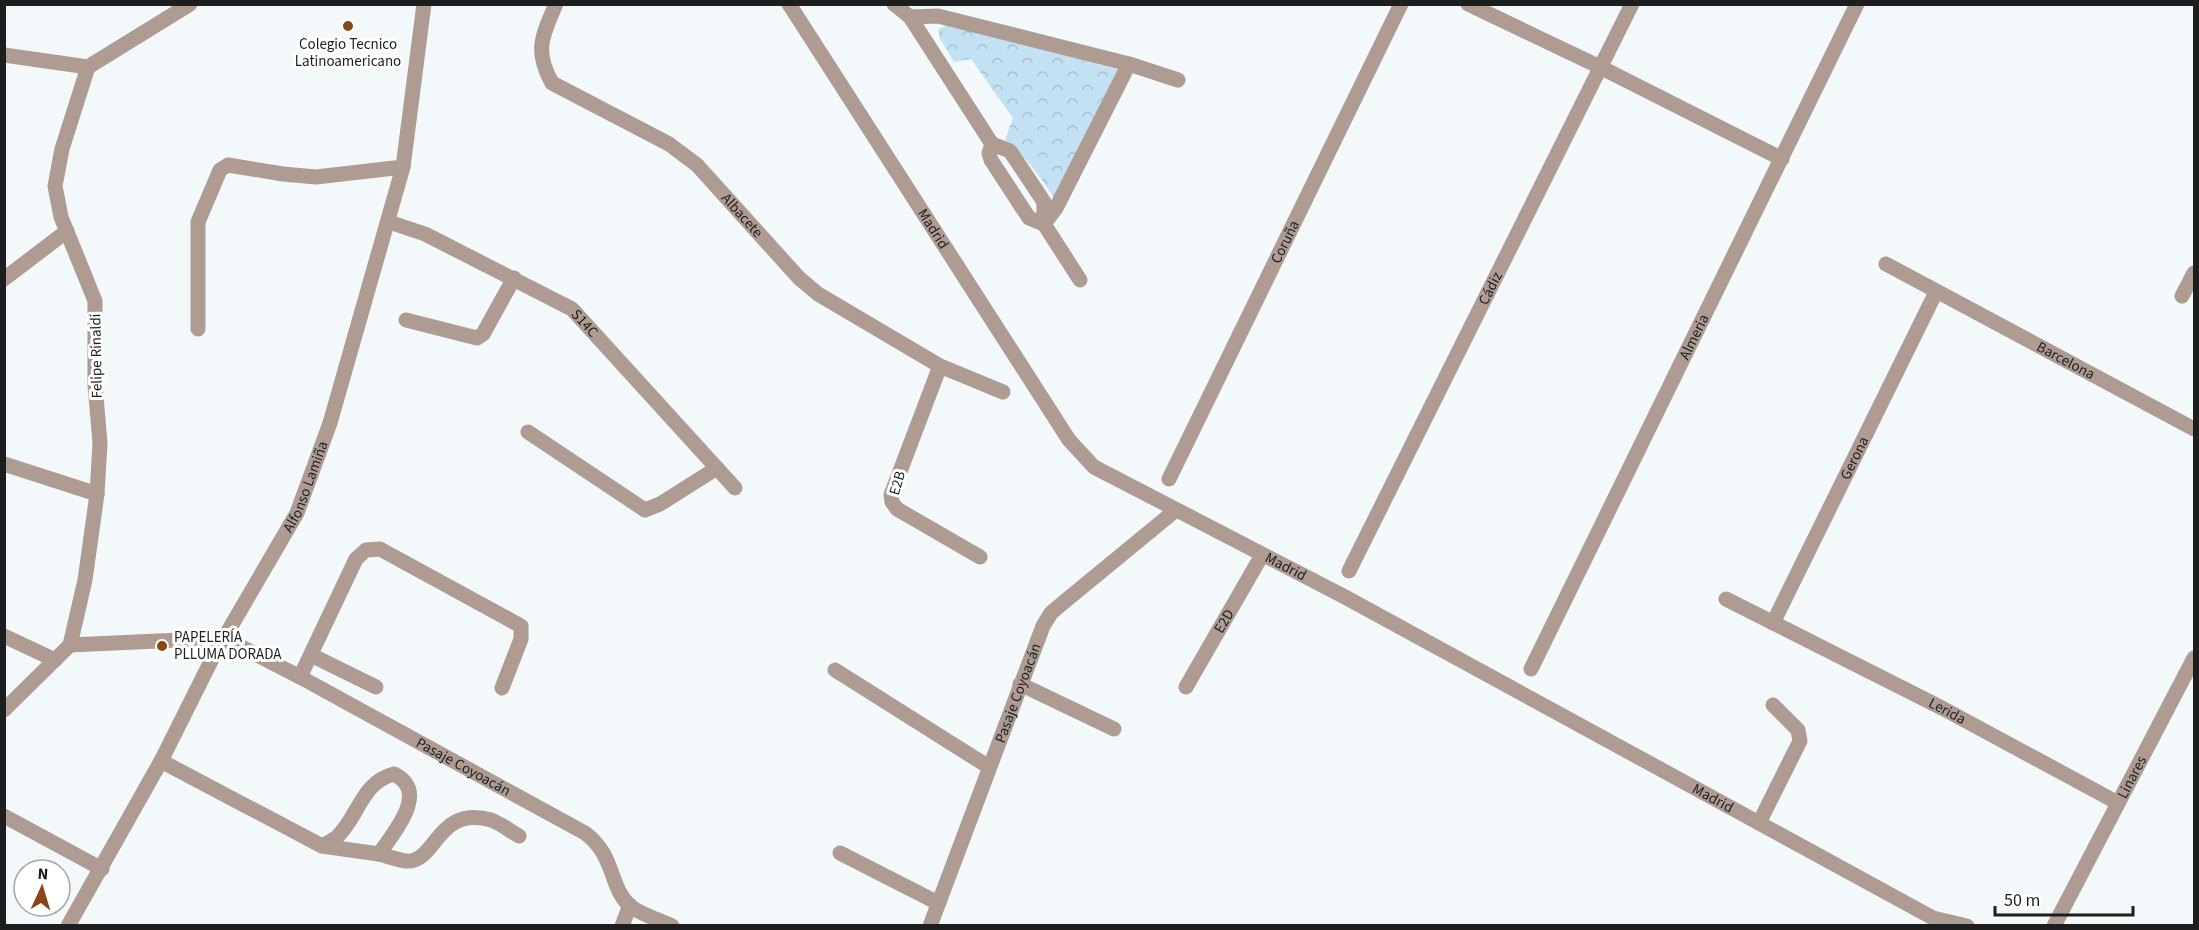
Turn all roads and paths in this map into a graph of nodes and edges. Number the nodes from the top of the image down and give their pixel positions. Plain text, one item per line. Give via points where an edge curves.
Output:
1 (190, 4) edge
2 (424, 4) edge
3 (556, 4) edge
4 (789, 4) edge
5 (894, 4) edge
6 (1401, 4) edge
7 (1468, 4) edge
8 (1632, 4) edge
9 (1857, 4) edge
10 (911, 11) edge
11 (4, 56) edge
12 (1128, 64) junction
13 (88, 67) junction
14 (1600, 67) junction
15 (1178, 80) dead end
16 (1782, 159) junction
17 (403, 167) junction
18 (389, 222) junction
19 (1044, 224) junction
20 (67, 231) junction
21 (1886, 264) dead end
22 (2194, 273) edge
23 (514, 278) junction
24 (4, 279) edge
25 (1080, 280) dead end
26 (1936, 292) junction
27 (2182, 296) dead end
28 (406, 320) dead end
29 (198, 329) dead end
30 (940, 366) junction
31 (1003, 392) dead end
32 (2194, 429) edge
33 (528, 432) dead end
34 (4, 464) edge
35 (717, 468) junction
36 (1170, 479) dead end
37 (735, 488) dead end
38 (97, 494) junction
39 (1176, 510) junction
40 (1262, 555) junction
41 (980, 557) dead end
42 (1349, 571) dead end
43 (1726, 599) dead end
44 (1773, 623) junction
45 (4, 636) edge
46 (224, 638) junction
47 (70, 645) junction
48 (311, 655) junction
49 (2194, 658) edge
50 (55, 660) junction
51 (1531, 669) dead end
52 (835, 670) dead end
53 (300, 676) junction
54 (2190, 679) edge
55 (1020, 684) junction
56 (376, 687) dead end
57 (1186, 687) dead end
58 (502, 688) dead end
59 (1773, 705) dead end
60 (4, 710) edge
61 (1114, 729) dead end
62 (161, 761) junction
63 (989, 767) junction
64 (2118, 803) junction
65 (4, 816) edge
66 (1758, 823) junction
67 (519, 836) dead end
68 (322, 846) junction
69 (840, 853) dead end
70 (379, 854) junction
71 (102, 869) junction
72 (938, 903) junction
73 (630, 905) junction
74 (68, 926) edge
75 (621, 926) edge
76 (672, 926) edge
77 (930, 926) edge
78 (1967, 926) edge
79 (2054, 926) edge

1 - 13 street
2 - 17 street, Alfonso Lamiña
3 - 30 street, Albacete via 540,50 542,66 552,83 669,144 697,165 818,294
4 - 39 street, Madrid via 1082,456 1112,478
5 - 10 street
6 - 36 street, Coruña
7 - 14 street
8 - 14 street, Cádiz
9 - 16 street, Almeria
10 - 12 street
10 - 19 street via 992,144 1010,151 1044,202
11 - 13 street
12 - 15 street
12 - 19 street via 1056,208
13 - 20 street, Felipe Rinaldi via 62,149 55,186
14 - 16 street
14 - 42 street, Cádiz
16 - 51 street, Almeria
17 - 18 street, Alfonso Lamiña
17 - 29 street via 316,177 228,165 220,170 198,222
18 - 23 street, S14C via 425,234
18 - 46 street, Alfonso Lamiña via 330,423 297,513
19 - 25 street
20 - 24 street
20 - 38 street, Felipe Rinaldi via 95,301 100,443
21 - 26 street, Barcelona
22 - 27 street
23 - 28 street via 483,334 477,338
23 - 35 street, S14C via 572,309
26 - 32 street, Barcelona
26 - 44 street, Gerona
30 - 31 street, Albacete
30 - 41 street, E2B via 891,495 892,502 897,509
33 - 35 street via 645,510
34 - 38 street
35 - 37 street, S14C
38 - 47 street, Felipe Rinaldi via 85,580
39 - 40 street, Madrid
39 - 55 street, Pasaje Coyoacán via 1051,613
40 - 57 street, E2D
40 - 66 street, Madrid
43 - 44 street, Lerida
44 - 64 street, Lerida
45 - 50 street
46 - 47 street
46 - 53 street, Pasaje Coyoacán
46 - 62 street, Alfonso Lamiña
47 - 50 street
48 - 53 street
48 - 56 street
48 - 58 street via 356,559 366,550 380,549 521,626 521,639
49 - 54 street, Linares
50 - 60 street
52 - 63 street
53 - 73 street, Pasaje Coyoacán via 585,833 605,853
54 - 64 street, Linares
55 - 61 street
55 - 63 street, Pasaje Coyoacán
59 - 66 street via 1798,730 1800,741
62 - 68 street
62 - 71 street, Alfonso Lamiña
63 - 72 street, Pasaje Coyoacán
64 - 79 street, Linares
65 - 71 street
66 - 78 street, Madrid via 1933,918
67 - 70 street via 491,820 463,818 452,822 417,858 407,861
68 - 70 street
68 - 70 street via 338,836 370,787 382,777 394,774 405,779 410,789 409,802 406,815
69 - 72 street
71 - 74 street, Alfonso Lamiña
72 - 77 street, Pasaje Coyoacán
73 - 75 street
73 - 76 street

